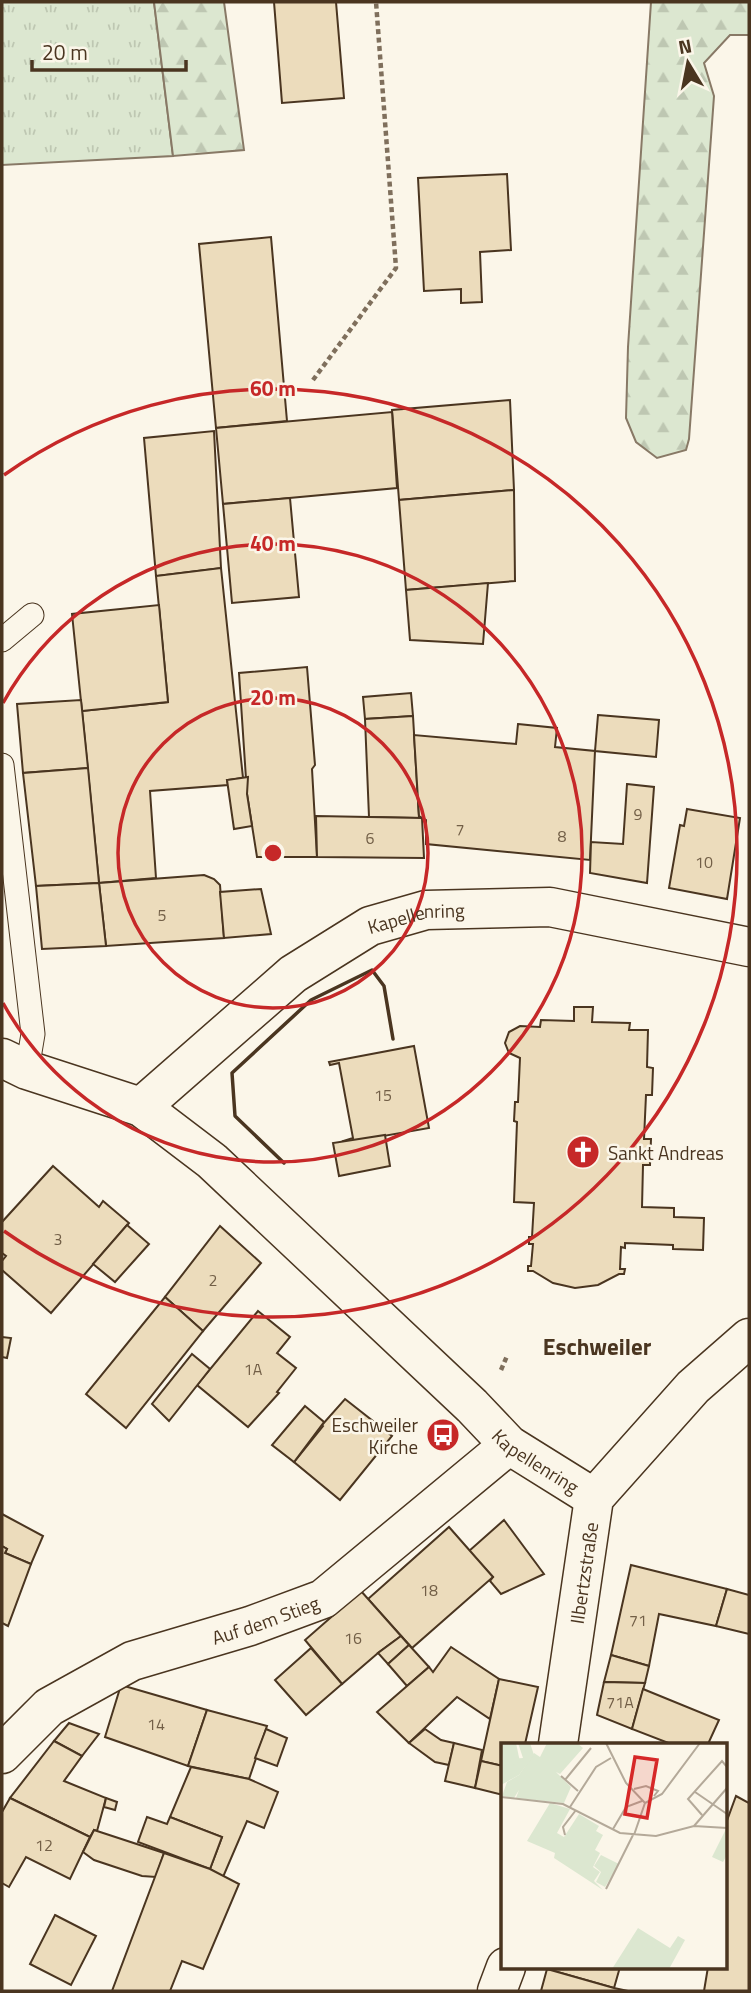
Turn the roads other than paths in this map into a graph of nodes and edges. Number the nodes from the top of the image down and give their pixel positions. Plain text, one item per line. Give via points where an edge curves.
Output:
1 (32, 615) dead end
2 (2, 640) edge
3 (2, 765) edge
4 (749, 947) edge
5 (15, 1064) edge
6 (141, 1107) junction
7 (749, 1338) edge
8 (509, 1445) junction
9 (594, 1499) junction
10 (558, 1743) edge
11 (2, 1754) edge
12 (506, 1968) edge
13 (497, 1991) edge

1 - 2 lane
3 - 5 lane via 33,1034
4 - 6 street, Kapellenring via 550,907 426,910 370,926 293,974
5 - 6 street, Kapellenring
6 - 8 street, Kapellenring via 212,1161
7 - 9 street, Ilbertzstraße via 693,1387
8 - 9 street, Kapellenring
8 - 11 street, Auf dem Stieg via 323,1599 132,1661 49,1707
9 - 10 street, Ilbertzstraße
12 - 13 street

